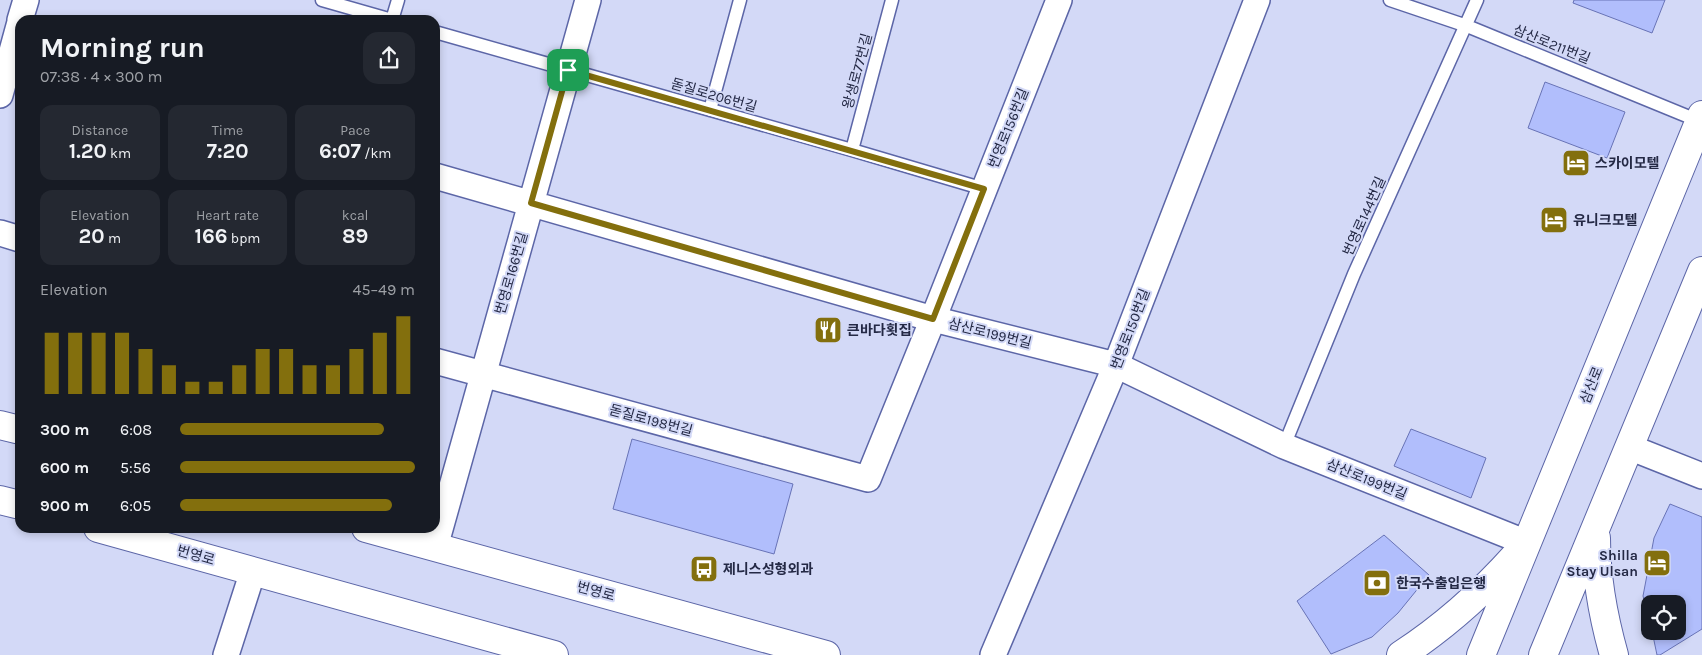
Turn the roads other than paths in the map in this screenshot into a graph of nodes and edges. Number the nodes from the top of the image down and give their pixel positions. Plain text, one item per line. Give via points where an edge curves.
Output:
1 (26, 0) edge
2 (322, 0) edge
3 (398, 0) edge
4 (588, 0) edge
5 (740, 0) edge
6 (892, 0) edge
7 (1059, 0) edge
8 (1257, 0) edge
9 (1390, 0) edge
10 (1477, 0) edge
11 (22, 15) edge
12 (374, 15) edge
13 (394, 15) edge
14 (1467, 26) junction
15 (440, 33) edge
16 (15, 38) edge
17 (10, 56) edge
18 (568, 70) junction
19 (0, 95) edge
20 (710, 110) junction
21 (1701, 118) edge
22 (852, 150) junction
23 (440, 177) edge
24 (984, 189) junction
25 (531, 203) junction
26 (0, 234) edge
27 (15, 238) edge
28 (1702, 271) edge
29 (933, 319) junction
30 (440, 362) edge
31 (1116, 365) junction
32 (483, 375) junction
33 (0, 425) edge
34 (15, 429) edge
35 (1284, 446) junction
36 (1629, 447) junction
37 (1702, 476) edge
38 (868, 478) joint
39 (0, 500) edge
40 (15, 504) edge
41 (1596, 528) junction
42 (440, 529) edge
43 (116, 533) edge
44 (384, 533) edge
45 (439, 533) edge
46 (1527, 543) junction
47 (435, 547) junction
48 (253, 571) junction
49 (226, 655) edge
50 (554, 655) edge
51 (826, 655) edge
52 (993, 655) edge
53 (1402, 655) edge
54 (1481, 655) edge
55 (1543, 655) edge
56 (1614, 655) edge

1 - 11 street
2 - 12 lane
3 - 13 lane
4 - 18 street, 번영로166번길
5 - 20 lane
6 - 22 lane, 왕생로77번길
7 - 24 street, 번영로156번길
8 - 31 street, 번영로150번길
9 - 14 lane, 삼산로211번길
10 - 14 lane, 번영로144번길
14 - 21 lane, 삼산로211번길
14 - 35 lane, 번영로144번길 via 1354,274
15 - 18 lane, 돋질로206번길
16 - 17 street
17 - 19 street
18 - 20 lane, 돋질로206번길
18 - 25 street, 번영로166번길
20 - 22 lane, 돋질로206번길
21 - 46 main road, 삼산로
22 - 24 lane, 돋질로206번길
23 - 25 street, 삼산로199번길
24 - 29 street, 번영로156번길
25 - 29 street, 삼산로199번길
25 - 32 street, 번영로166번길
26 - 27 street
28 - 36 main road
29 - 31 street, 삼산로199번길
29 - 38 street, 번영로156번길
30 - 32 street, 돋질로198번길
31 - 35 street, 삼산로199번길
31 - 52 street, 번영로150번길
32 - 38 street, 돋질로198번길
32 - 42 street, 번영로166번길
33 - 34 main road
35 - 46 street, 삼산로199번길
36 - 37 street
36 - 41 main road
39 - 40 main road
41 - 55 main road
41 - 56 main road via 1596,567 1602,609
43 - 48 main road, 번영로
44 - 47 main road, 번영로
45 - 47 street, 번영로166번길
46 - 53 main road via 1476,596
46 - 54 main road, 삼산로
47 - 51 main road, 번영로
48 - 49 street
48 - 50 main road, 번영로

